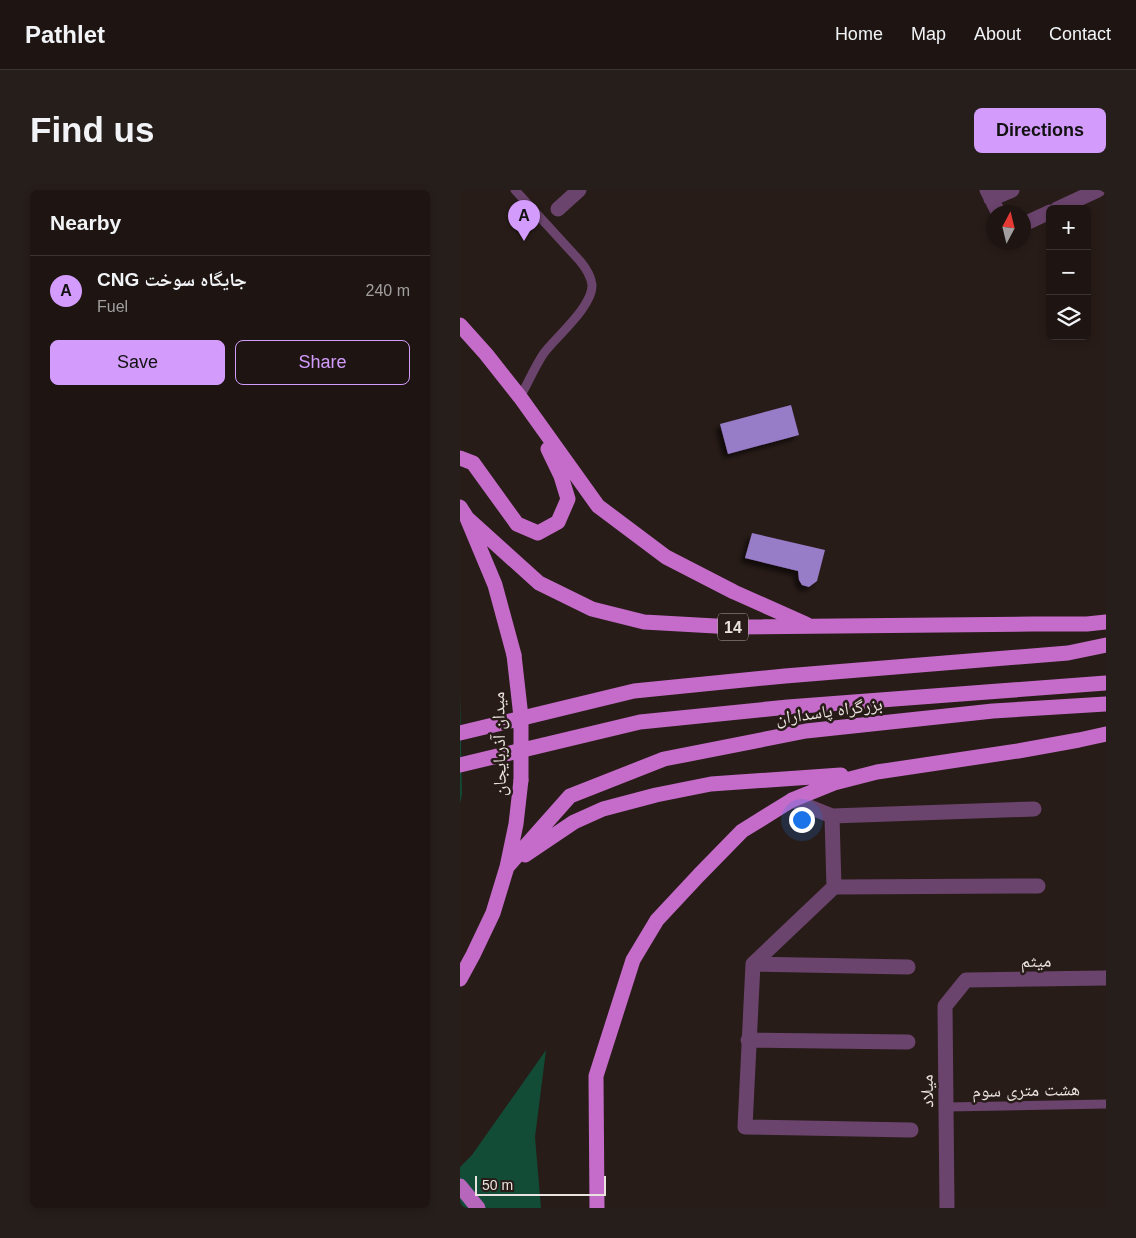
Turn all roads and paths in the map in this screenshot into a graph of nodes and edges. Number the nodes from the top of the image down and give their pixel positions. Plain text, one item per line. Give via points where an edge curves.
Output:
1 (515, 190) edge
2 (579, 190) edge
3 (1012, 190) edge
4 (1098, 190) edge
5 (992, 201) edge
6 (1065, 205) edge
7 (558, 209) dead end
8 (1046, 214) edge
9 (1031, 221) edge
10 (460, 325) edge
11 (520, 397) junction
12 (534, 418) junction
13 (460, 458) edge
14 (463, 512) edge
15 (1106, 622) edge
16 (810, 626) junction
17 (1106, 645) edge
18 (1106, 683) edge
19 (1106, 704) edge
20 (460, 733) edge
21 (1106, 734) edge
22 (460, 765) edge
23 (876, 772) junction
24 (792, 800) junction
25 (1034, 809) dead end
26 (832, 816) junction
27 (507, 867) junction
28 (1038, 886) dead end
29 (834, 887) junction
30 (752, 964) junction
31 (908, 967) dead end
32 (1106, 978) edge
33 (460, 979) edge
34 (966, 980) joint
35 (748, 1040) junction
36 (908, 1042) dead end
37 (1106, 1104) edge
38 (946, 1107) junction
39 (911, 1130) dead end
40 (460, 1186) edge
41 (478, 1208) edge
42 (597, 1208) edge
43 (947, 1208) edge

1 - 11 lane via 587,269 592,284 583,309 543,354
2 - 7 street
3 - 5 street
4 - 6 street
8 - 9 street
10 - 11 highway, 14
11 - 12 highway, 14
12 - 13 highway via 568,499 558,522 538,534 517,524 473,464
12 - 16 highway, 14 via 598,506 666,557
14 - 16 highway, 14 via 539,583 592,609 644,622 733,627
14 - 27 highway, میدان آذربایجان / 14, bridge via 495,584 514,655 521,718 521,780
15 - 16 highway, 14
17 - 20 highway via 1068,653 634,691
18 - 22 highway via 788,707 640,722
19 - 27 highway, بزرگراه پاسداران / 14 via 993,711 806,731 664,759 570,796
21 - 23 highway
23 - 24 highway via 834,783
23 - 27 highway via 711,784 656,794 603,809 574,822
24 - 26 street
24 - 42 highway via 742,831 657,920 633,960 596,1076
25 - 26 street
26 - 29 street
27 - 33 highway, میدان آذربایجان / 14 via 493,913
28 - 29 street
29 - 30 street
30 - 31 street
30 - 35 street
32 - 34 street, میثم
34 - 38 street, میلاد via 945,1006
35 - 36 street
35 - 39 street via 745,1127
37 - 38 lane, هشت متری سوم
38 - 43 street, میلاد
40 - 41 main road

